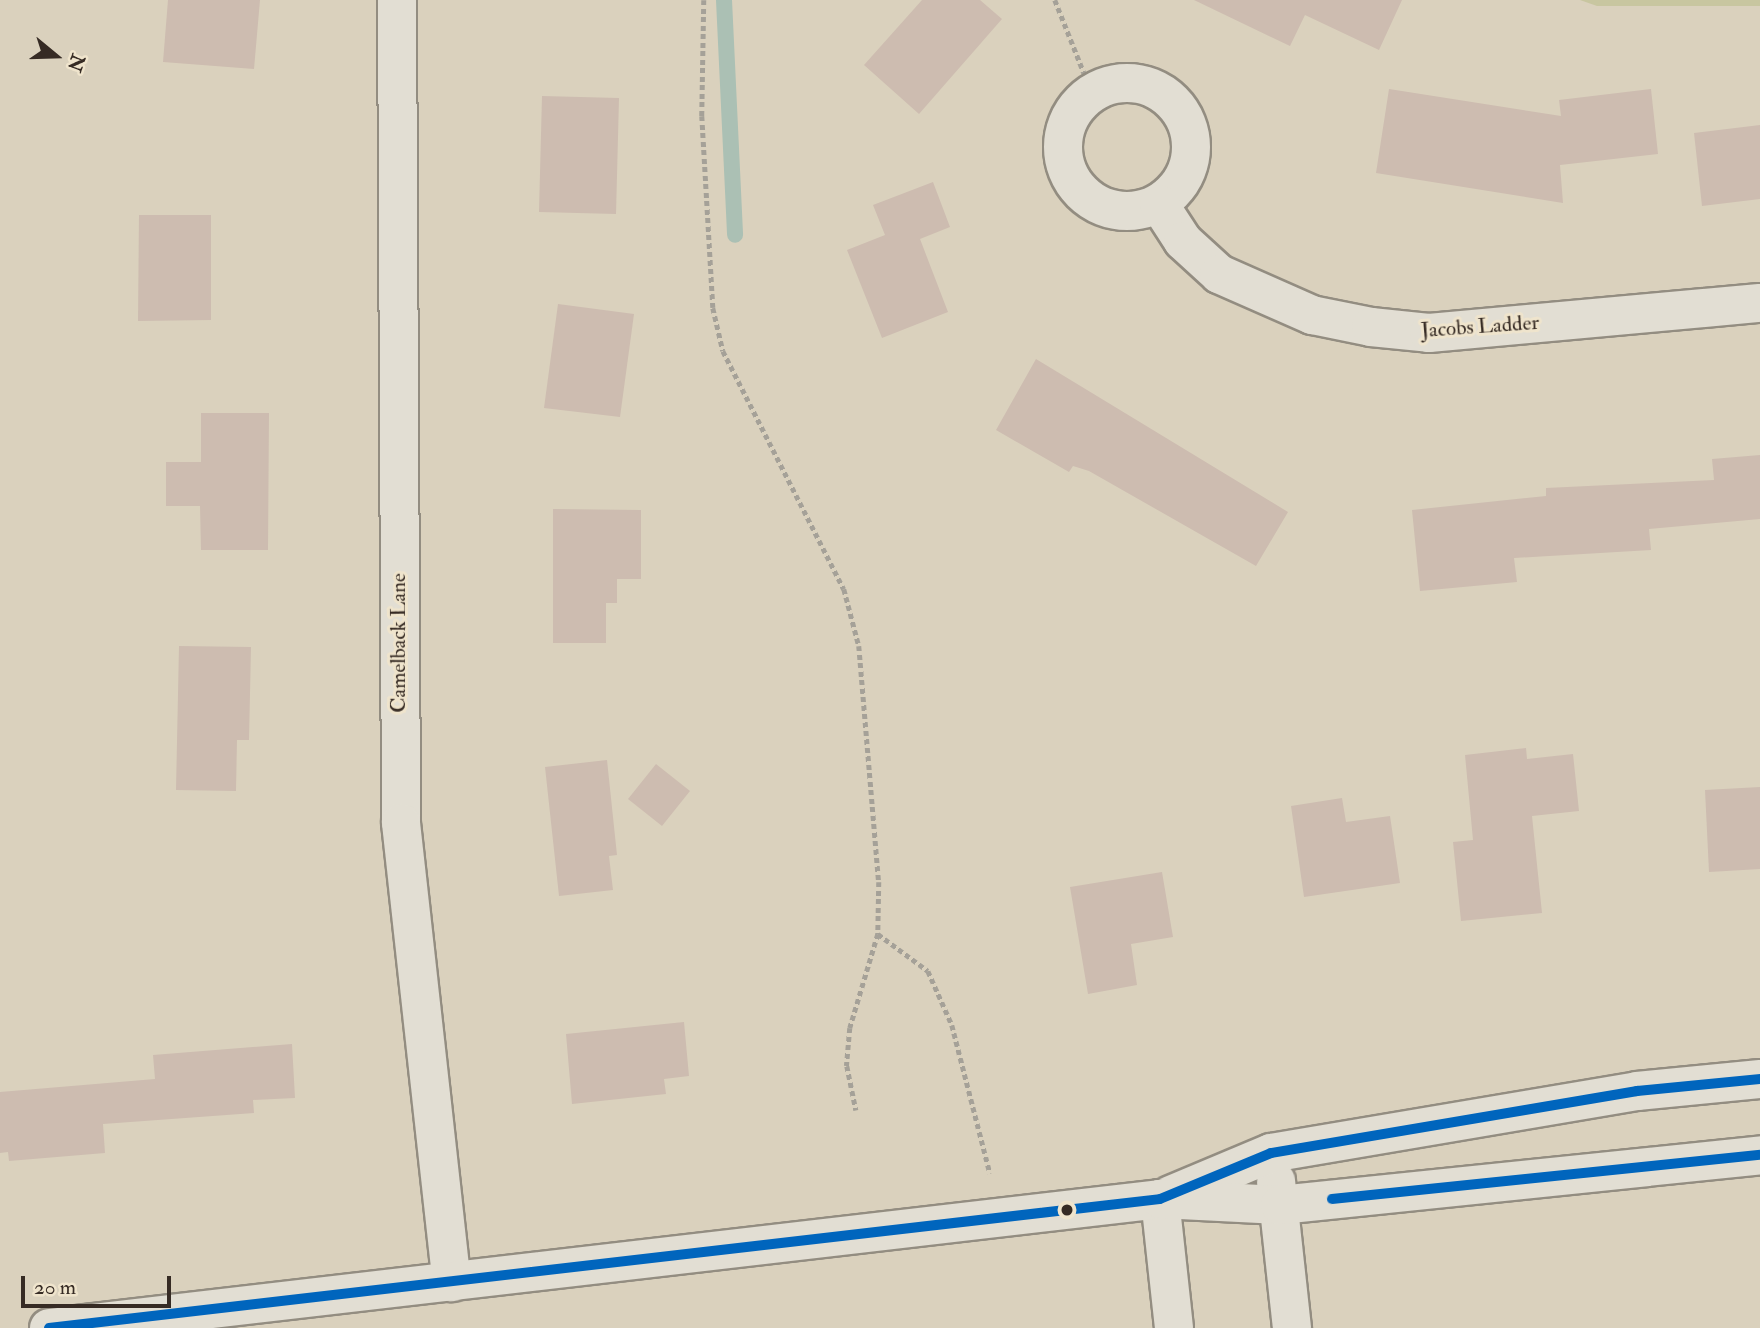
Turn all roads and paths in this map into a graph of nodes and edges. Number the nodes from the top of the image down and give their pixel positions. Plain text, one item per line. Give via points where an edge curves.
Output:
1 (397, 0) edge
2 (704, 0) edge
3 (1055, 0) edge
4 (1092, 93) junction
5 (1159, 204) junction
6 (1760, 303) edge
7 (878, 934) junction
8 (1760, 1079) edge
9 (856, 1110) dead end
10 (1271, 1153) junction
11 (1760, 1155) edge
12 (1160, 1199) junction
13 (1280, 1205) junction
14 (1000, 1218) junction
15 (452, 1282) junction
16 (140, 1324) edge
17 (49, 1328) edge
18 (1174, 1328) edge
19 (1292, 1328) edge

1 - 15 street, Camelback Lane via 401,823
2 - 7 path via 713,308 723,351 844,589 859,646 872,755
3 - 4 path
4 - 5 street via 1069,119 1063,145 1072,180 1085,197 1111,210
4 - 5 street via 1140,84 1172,101 1185,119 1189,169
5 - 6 street, Jacobs Ladder via 1183,241 1219,274 1312,315 1371,327 1429,333
7 - 9 path via 850,1028 847,1066
7 - 14 path via 928,971 952,1025
8 - 10 street via 1637,1091
10 - 12 street
10 - 13 street
11 - 13 street
12 - 13 street
12 - 14 street
12 - 18 street
13 - 19 street
14 - 15 street
15 - 16 street
16 - 17 street

